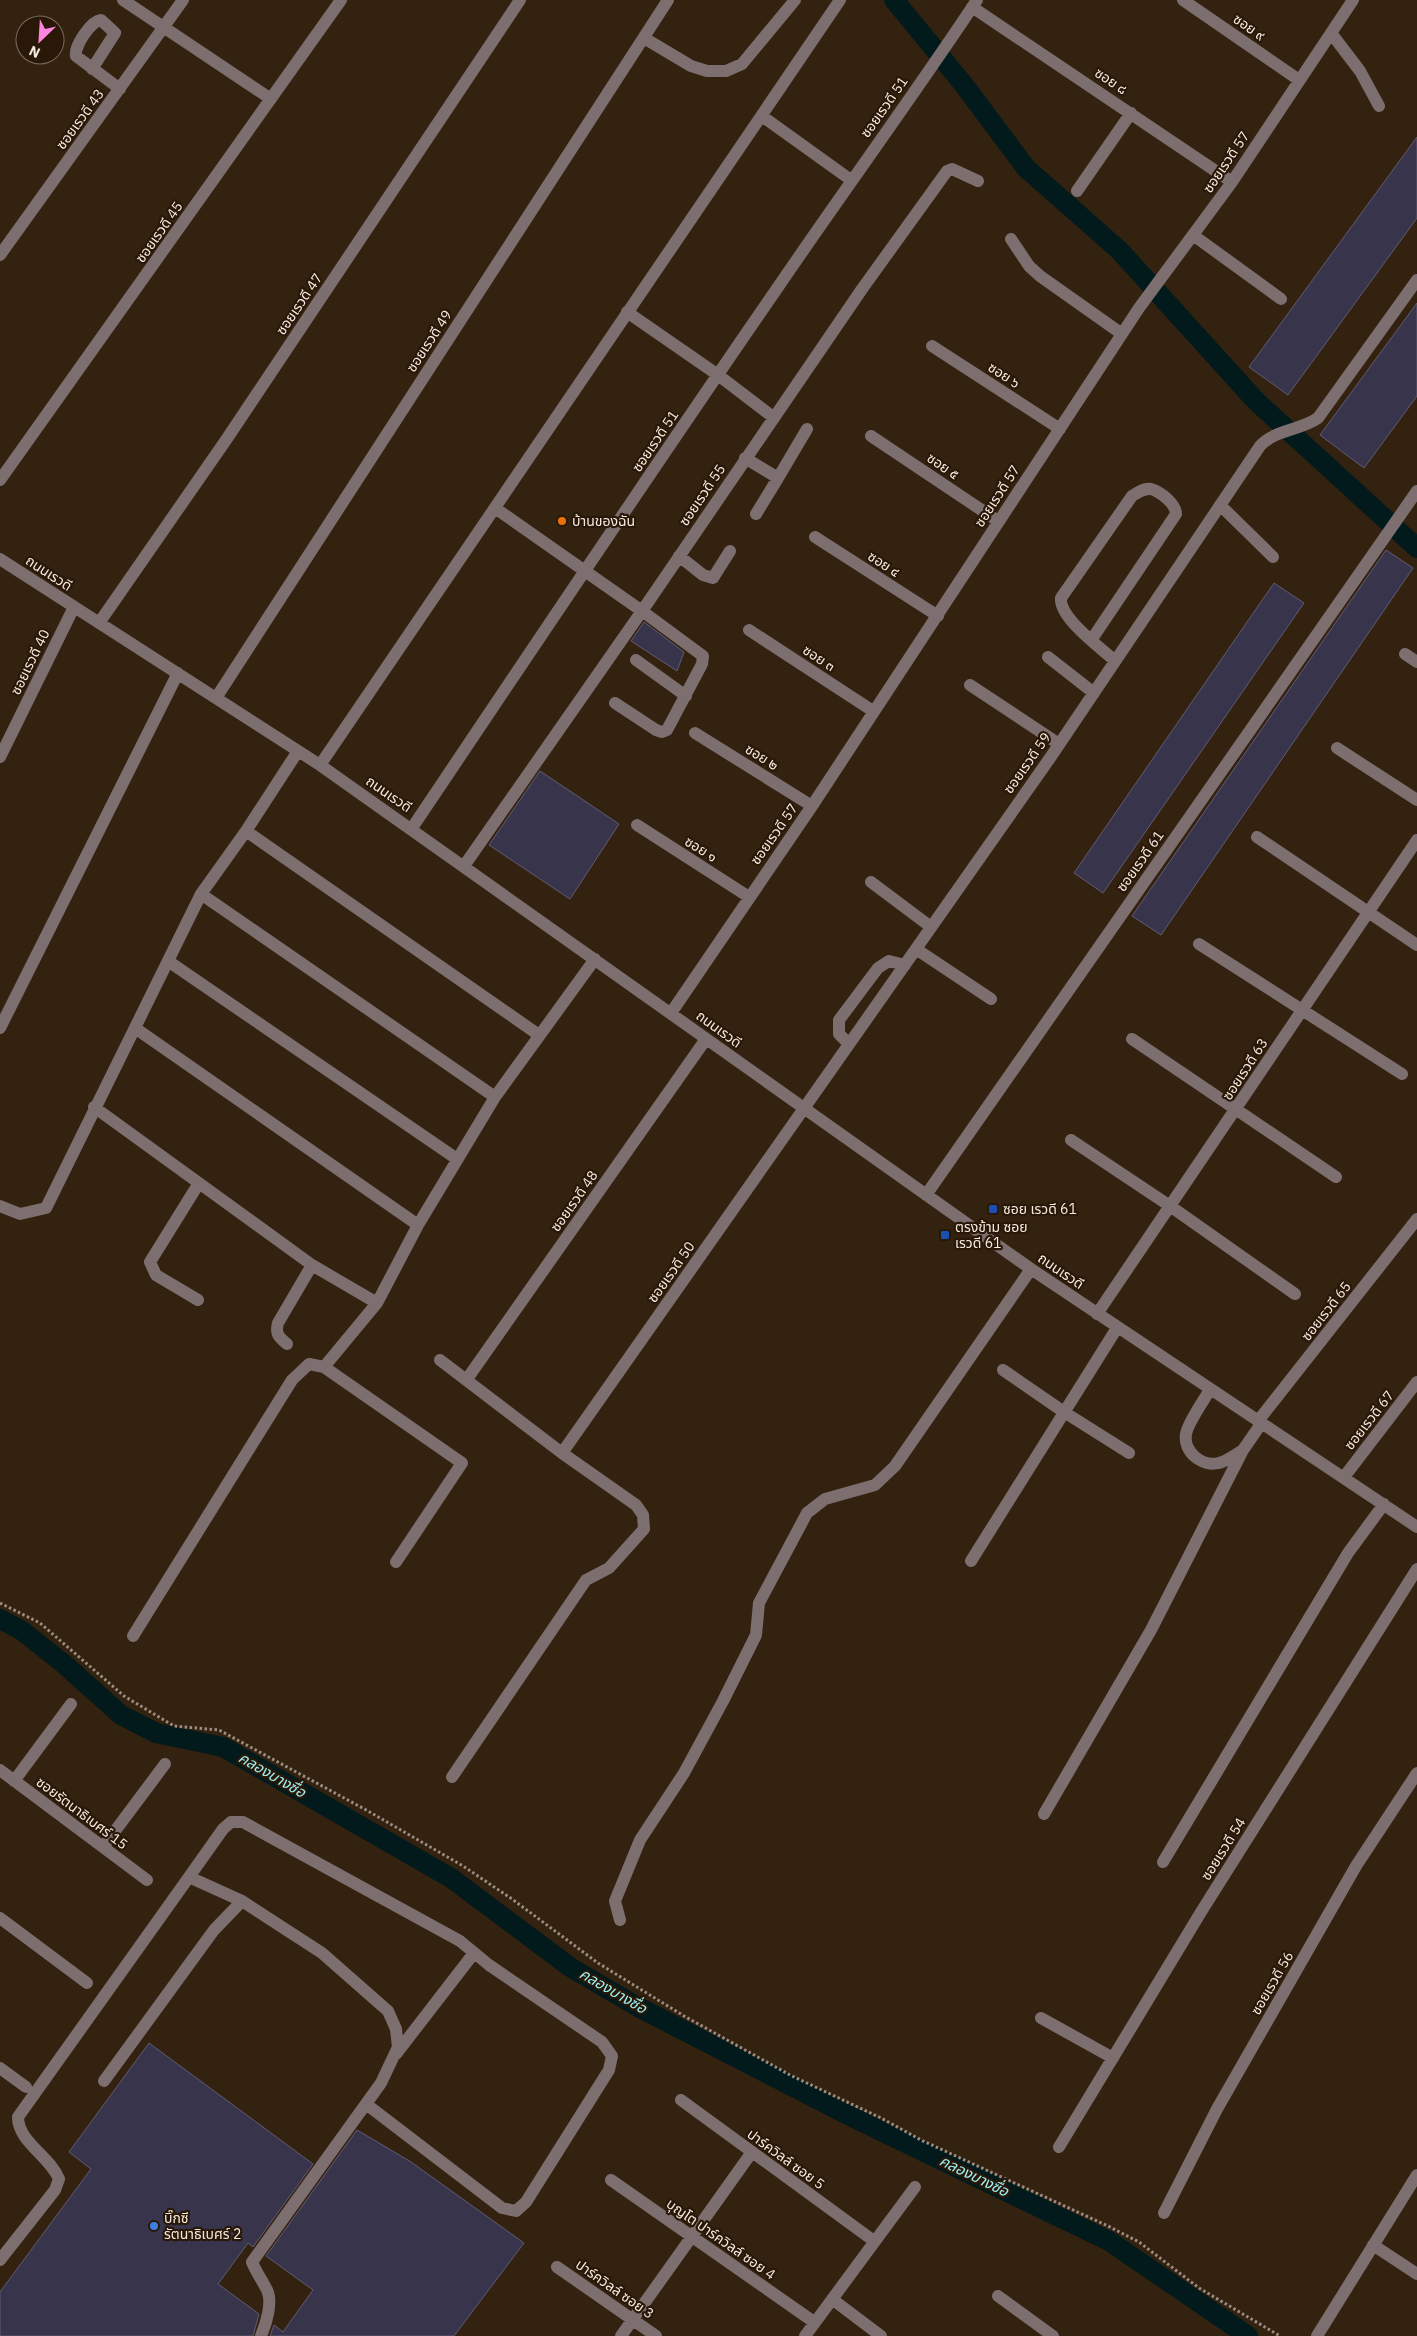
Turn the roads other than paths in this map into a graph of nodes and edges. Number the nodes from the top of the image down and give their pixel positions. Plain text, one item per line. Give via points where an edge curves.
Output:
1 (123, 0) edge
2 (183, 0) edge
3 (341, 0) edge
4 (520, 0) edge
5 (668, 0) edge
6 (795, 0) edge
7 (840, 0) edge
8 (1183, 0) edge
9 (1353, 0) edge
10 (975, 3) edge
11 (164, 28) junction
12 (1330, 33) junction
13 (644, 38) junction
14 (92, 69) dead end
15 (1299, 80) junction
16 (120, 89) junction
17 (271, 99) junction
18 (1379, 106) dead end
19 (1131, 113) junction
20 (762, 116) junction
21 (851, 180) junction
22 (978, 181) dead end
23 (1232, 182) junction
24 (1077, 191) dead end
25 (1193, 235) junction
26 (1011, 239) dead end
27 (0, 255) edge
28 (1417, 280) edge
29 (1280, 299) dead end
30 (627, 312) junction
31 (1122, 334) junction
32 (932, 346) dead end
33 (718, 374) junction
34 (773, 417) junction
35 (1060, 429) junction
36 (807, 430) dead end
37 (871, 436) dead end
38 (745, 458) junction
39 (778, 478) junction
40 (0, 480) edge
41 (1417, 491) edge
42 (1220, 505) junction
43 (495, 508) junction
44 (756, 514) dead end
45 (998, 521) junction
46 (815, 537) dead end
47 (730, 551) dead end
48 (679, 556) junction
49 (1273, 557) dead end
50 (0, 559) edge
51 (585, 570) junction
52 (74, 607) junction
53 (642, 611) junction
54 (938, 616) junction
55 (100, 623) junction
56 (749, 630) dead end
57 (1092, 640) junction
58 (1405, 654) dead end
59 (1048, 656) dead end
60 (636, 660) dead end
61 (1116, 661) junction
62 (1417, 662) edge
63 (178, 673) junction
64 (970, 685) dead end
65 (1094, 693) junction
66 (686, 696) junction
67 (216, 698) junction
68 (615, 703) dead end
69 (873, 711) junction
70 (695, 733) dead end
71 (1059, 744) junction
72 (1338, 748) dead end
73 (298, 750) junction
74 (0, 757) edge
75 (320, 765) junction
76 (1417, 800) edge
77 (812, 806) junction
78 (636, 825) dead end
79 (412, 828) junction
80 (246, 831) junction
81 (1258, 837) dead end
82 (1417, 840) edge
83 (464, 866) junction
84 (871, 882) dead end
85 (201, 894) junction
86 (749, 897) junction
87 (1368, 912) junction
88 (931, 927) junction
89 (1198, 944) dead end
90 (1417, 945) edge
91 (916, 949) junction
92 (595, 959) junction
93 (168, 961) junction
94 (905, 965) junction
95 (991, 999) dead end
96 (1302, 1010) junction
97 (671, 1013) junction
98 (0, 1028) edge
99 (135, 1028) junction
100 (539, 1036) junction
101 (706, 1039) junction
102 (1132, 1040) dead end
103 (849, 1044) junction
104 (1402, 1074) dead end
105 (495, 1097) junction
106 (94, 1107) junction
107 (804, 1108) junction
108 (1236, 1110) junction
109 (1071, 1140) dead end
110 (457, 1159) junction
111 (1336, 1177) dead end
112 (199, 1183) junction
113 (926, 1195) junction
114 (0, 1206) edge
115 (1170, 1206) junction
116 (1417, 1219) edge
117 (418, 1225) junction
118 (312, 1265) junction
119 (1031, 1269) junction
120 (1295, 1294) dead end
121 (198, 1300) dead end
122 (377, 1303) junction
123 (1097, 1314) junction
124 (1117, 1328) junction
125 (288, 1344) dead end
126 (440, 1360) dead end
127 (324, 1367) junction
128 (1003, 1370) dead end
129 (467, 1379) junction
130 (1417, 1382) edge
131 (1210, 1389) junction
132 (1064, 1412) junction
133 (1259, 1422) junction
134 (1243, 1450) junction
135 (562, 1453) junction
136 (1129, 1453) dead end
137 (1344, 1477) junction
138 (1384, 1504) junction
139 (1417, 1528) edge
140 (971, 1561) dead end
141 (396, 1562) dead end
142 (1417, 1569) edge
143 (133, 1636) dead end
144 (71, 1704) dead end
145 (165, 1764) dead end
146 (0, 1770) edge
147 (1417, 1774) edge
148 (452, 1777) dead end
149 (14, 1780) junction
150 (1044, 1814) dead end
151 (103, 1847) junction
152 (1162, 1862) dead end
153 (189, 1877) junction
154 (147, 1880) dead end
155 (242, 1901) junction
156 (0, 1918) edge
157 (620, 1920) dead end
158 (474, 1953) junction
159 (87, 1983) dead end
160 (1041, 2018) dead end
161 (394, 2057) junction
162 (1114, 2058) junction
163 (0, 2068) edge
164 (104, 2081) dead end
165 (26, 2087) dead end
166 (681, 2100) dead end
167 (366, 2104) junction
168 (1059, 2147) dead end
169 (752, 2152) junction
170 (1417, 2175) edge
171 (611, 2180) dead end
172 (915, 2187) dead end
173 (1164, 2213) dead end
174 (692, 2236) junction
175 (874, 2242) junction
176 (1373, 2245) junction
177 (0, 2260) edge
178 (557, 2267) dead end
179 (1417, 2274) edge
180 (998, 2296) dead end
181 (832, 2299) junction
182 (633, 2320) junction
183 (814, 2322) junction
184 (261, 2336) edge
185 (621, 2336) edge
186 (656, 2336) edge
187 (805, 2336) edge
188 (881, 2336) edge
189 (1052, 2336) edge
190 (1317, 2336) edge

1 - 11 street
2 - 11 street, ซอยเรวดี 43
3 - 17 street, ซอยเรวดี 45
4 - 55 street, ซอยเรวดี 47
5 - 13 street, ซอยเรวดี 49
6 - 13 street via 742,64 726,71 707,71 691,66
7 - 20 street
8 - 15 street, ซอย ๙
9 - 12 street, ซอยเรวดี 57
10 - 19 street, ซอย ๘
10 - 21 street, ซอยเรวดี 51
11 - 16 street, ซอยเรวดี 43
11 - 17 street
12 - 15 street, ซอยเรวดี 57
12 - 18 street via 1360,71
13 - 67 street, ซอยเรวดี 49
14 - 16 street
15 - 23 street, ซอยเรวดี 57
16 - 27 street, ซอยเรวดี 43
17 - 40 street, ซอยเรวดี 45
19 - 23 street, ซอย ๘
19 - 24 street
20 - 21 street
20 - 30 street
21 - 33 street, ซอยเรวดี 51
22 - 34 street, ซอยเรวดี 55 via 958,170 948,172
23 - 25 street, ซอยเรวดี 57
25 - 29 street
25 - 31 street, ซอยเรวดี 57
26 - 31 street via 1040,276
28 - 42 street, ซอยเรวดี 59 via 1318,418 1273,436 1260,446
30 - 33 street
30 - 43 street
31 - 35 street, ซอยเรวดี 57
32 - 35 street, ซอย ๖
33 - 34 street
33 - 51 street, ซอยเรวดี 51
34 - 38 street, ซอยเรวดี 55
35 - 45 street, ซอยเรวดี 57
36 - 39 street
37 - 45 street, ซอย ๕
38 - 39 street
38 - 48 street, ซอยเรวดี 55
39 - 44 street
41 - 113 street, ซอยเรวดี 61
42 - 49 street
42 - 61 street, ซอยเรวดี 59
43 - 51 street
43 - 75 street
45 - 54 street, ซอยเรวดี 57
46 - 54 street, ซอย ๔
47 - 48 street via 713,578 703,575
48 - 53 street, ซอยเรวดี 55
50 - 52 street, ถนนเรวดี
51 - 53 street
51 - 79 street, ซอยเรวดี 51
52 - 55 street, ถนนเรวดี
52 - 74 street, ซอยเรวดี 40
53 - 66 street via 703,656
53 - 83 street, ซอยเรวดี 55
54 - 69 street, ซอยเรวดี 57
55 - 63 street, ถนนเรวดี
56 - 69 street, ซอย ๓
57 - 57 street via 1062,610 1061,598 1132,496 1140,490 1151,489 1170,501 1176,514
57 - 61 street
58 - 62 street
59 - 65 street
60 - 66 street
61 - 65 street, ซอยเรวดี 59
63 - 67 street, ถนนเรวดี
63 - 98 street
64 - 71 street
65 - 71 street, ซอยเรวดี 59
66 - 68 street via 671,725 662,732
67 - 73 street, ถนนเรวดี
69 - 77 street, ซอยเรวดี 57
70 - 77 street, ซอย ๒
71 - 88 street, ซอยเรวดี 59
72 - 76 street
73 - 75 street, ถนนเรวดี
73 - 80 street
75 - 79 street, ถนนเรวดี
77 - 86 street, ซอยเรวดี 57
78 - 86 street, ซอย ๑
79 - 83 street, ถนนเรวดี
80 - 85 street
80 - 100 street
81 - 87 street
82 - 87 street, ซอยเรวดี 63
83 - 92 street, ถนนเรวดี
84 - 88 street
85 - 93 street
85 - 105 street
86 - 97 street, ซอยเรวดี 57
87 - 90 street
87 - 96 street, ซอยเรวดี 63
88 - 91 street, ซอยเรวดี 59
89 - 96 street
91 - 94 street, ซอยเรวดี 59
91 - 95 street
92 - 97 street, ถนนเรวดี
92 - 100 street
93 - 99 street
93 - 110 street
94 - 103 street, ซอยเรวดี 59
94 - 103 street via 889,961 878,968 839,1020 840,1034
96 - 104 street
96 - 108 street, ซอยเรวดี 63
97 - 101 street, ถนนเรวดี
99 - 106 street
99 - 117 street
100 - 105 street
101 - 107 street, ถนนเรวดี
101 - 129 street, ซอยเรวดี 48
102 - 108 street
103 - 107 street, ซอยเรวดี 59
105 - 110 street
106 - 112 street
106 - 114 street via 46,1208 20,1214
107 - 113 street, ถนนเรวดี
107 - 135 street, ซอยเรวดี 50
108 - 111 street
108 - 115 street, ซอยเรวดี 63
109 - 115 street
110 - 117 street
112 - 118 street
112 - 121 street via 150,1262 156,1275
113 - 119 street, ถนนเรวดี
115 - 120 street
115 - 123 street, ซอยเรวดี 63
116 - 133 street, ซอยเรวดี 65
117 - 122 street
118 - 122 street
118 - 125 street via 278,1323 278,1337
119 - 123 street, ถนนเรวดี
119 - 157 street via 895,1466 875,1485 825,1499 807,1513 760,1603 756,1635 723,1701 684,1773 640,1840 615,1901
122 - 127 street
123 - 124 street, ถนนเรวดี
124 - 131 street, ถนนเรวดี
124 - 132 street
126 - 129 street
127 - 141 street via 462,1463
127 - 143 street via 309,1364 292,1380
128 - 132 street
129 - 135 street
130 - 137 street, ซอยเรวดี 67
131 - 133 street, ถนนเรวดี
131 - 134 street via 1186,1432 1190,1452 1209,1464 1219,1463
132 - 136 street
132 - 140 street
133 - 134 street, ซอยเรวดี 65
133 - 137 street, ถนนเรวดี
134 - 150 street, ซอยเรวดี 65 via 1151,1630
135 - 148 street via 636,1505 643,1515 644,1529 610,1568 586,1580
137 - 138 street, ถนนเรวดี
138 - 139 street, ถนนเรวดี
138 - 152 street via 1348,1554
142 - 162 street, ซอยเรวดี 54 via 1201,1912
144 - 149 street
145 - 151 street
146 - 149 street, ซอยรัตนาธิเบศร์ 15
147 - 173 street, ซอยเรวดี 56 via 1356,1866 1198,2142
149 - 151 street, ซอยรัตนาธิเบศร์ 15
151 - 154 street, ซอยรัตนาธิเบศร์ 15
153 - 155 street
153 - 158 street via 223,1829 231,1822 243,1822 460,1941
153 - 177 street via 18,2117 23,2136 54,2168 59,2179 55,2190
155 - 161 street via 322,1953 388,2011 396,2029 398,2047
155 - 164 street via 214,1930
156 - 159 street
158 - 161 street
158 - 167 street via 602,2042 612,2056 609,2070 526,2202 516,2210 502,2208
160 - 162 street
161 - 167 street
162 - 168 street, ซอยเรวดี 54
163 - 165 street
166 - 169 street, ปาร์ควิลล์ ซอย 5
167 - 184 street via 252,2262 267,2291 268,2307
169 - 174 street
169 - 175 street, ปาร์ควิลล์ ซอย 5
170 - 176 street
171 - 174 street, บุญโต ปาร์ควิลล์ ซอย 4
172 - 175 street
174 - 182 street
174 - 183 street, บุญโต ปาร์ควิลล์ ซอย 4
175 - 181 street
176 - 179 street
176 - 190 street
178 - 182 street, ปาร์ควิลล์ ซอย 3
180 - 189 street
181 - 183 street
181 - 188 street
182 - 185 street
182 - 186 street, ปาร์ควิลล์ ซอย 3
183 - 187 street

